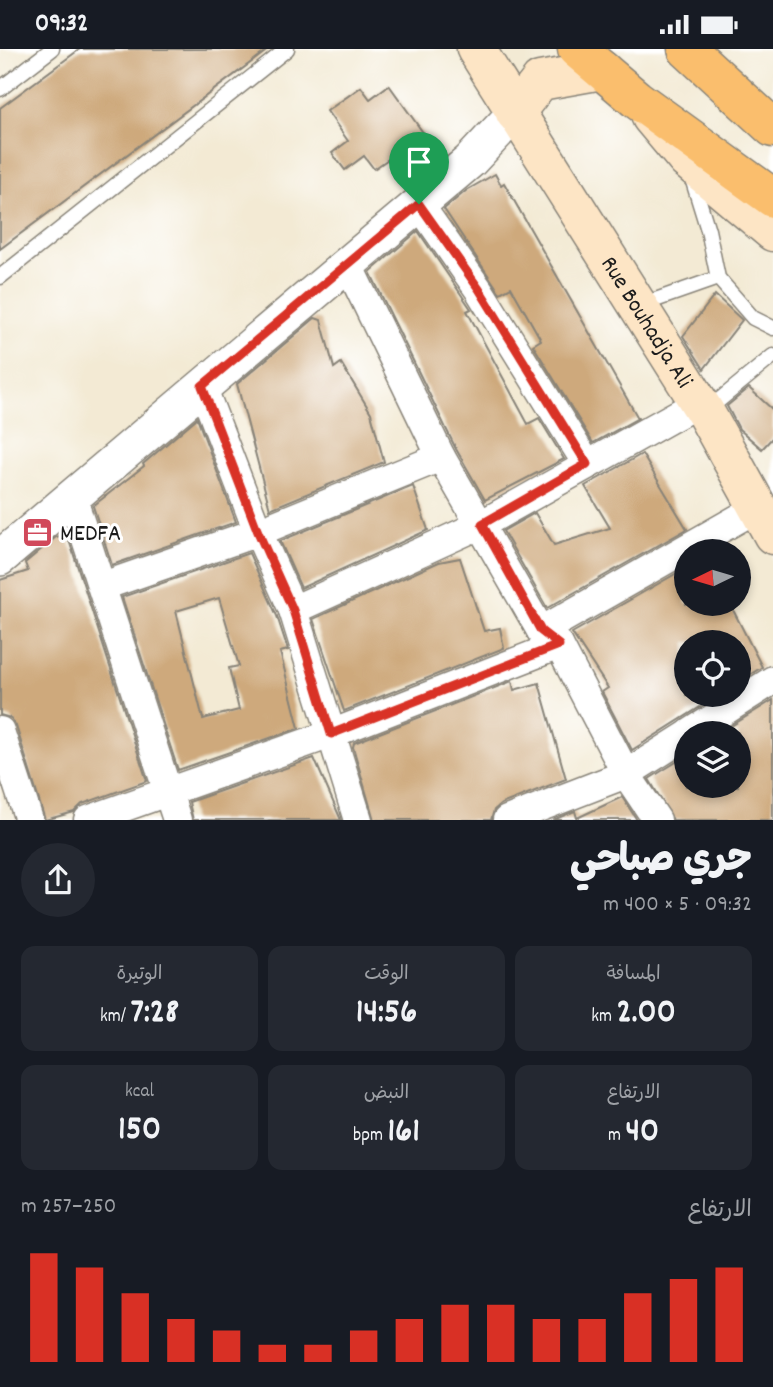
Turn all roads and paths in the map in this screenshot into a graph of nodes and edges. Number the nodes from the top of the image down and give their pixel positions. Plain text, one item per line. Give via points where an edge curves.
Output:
1 (52, 49) edge
2 (287, 49) edge
3 (476, 49) edge
4 (687, 49) edge
5 (590, 60) edge
6 (0, 89) edge
7 (636, 99) junction
8 (514, 113) junction
9 (773, 128) edge
10 (687, 160) junction
11 (773, 198) edge
12 (419, 204) junction
13 (773, 232) edge
14 (348, 265) junction
15 (0, 277) edge
16 (718, 278) junction
17 (637, 307) junction
18 (773, 328) edge
19 (773, 356) edge
20 (202, 386) junction
21 (702, 408) junction
22 (441, 457) junction
23 (587, 464) junction
24 (73, 499) junction
25 (765, 521) edge
26 (482, 524) junction
27 (258, 532) junction
28 (0, 558) edge
29 (103, 586) junction
30 (293, 610) junction
31 (550, 638) junction
32 (773, 680) edge
33 (710, 721) edge
34 (0, 731) edge
35 (331, 734) junction
36 (674, 744) edge
37 (626, 774) junction
38 (166, 790) junction
39 (29, 820) edge
40 (88, 820) edge
41 (177, 820) edge
42 (358, 820) edge
43 (507, 820) edge
44 (657, 820) edge

1 - 6 lane
2 - 15 lane
3 - 8 main road, Rue Bouhadja Ali
4 - 9 highway
5 - 7 highway
5 - 8 main road via 540,81
7 - 10 main road
7 - 11 highway
8 - 12 street via 470,160
8 - 17 main road, Rue Bouhadja Ali
10 - 13 main road
10 - 16 lane
12 - 14 street
12 - 23 street via 479,289
14 - 20 street
14 - 22 street
16 - 17 lane
16 - 18 lane via 753,317
17 - 21 main road, Rue Bouhadja Ali
19 - 21 lane
20 - 24 street
20 - 27 street
21 - 23 street
21 - 25 main road, Rue Bouhadja Ali
22 - 26 street
22 - 27 street
23 - 26 street
24 - 28 street
24 - 29 street
25 - 31 street
26 - 30 street
26 - 31 street
27 - 29 street
27 - 30 street
29 - 38 street
30 - 35 street
31 - 35 street
31 - 37 street
32 - 33 street
34 - 39 street
35 - 38 street
35 - 42 street
36 - 37 street
37 - 43 street
37 - 44 street
38 - 40 street
38 - 41 street

